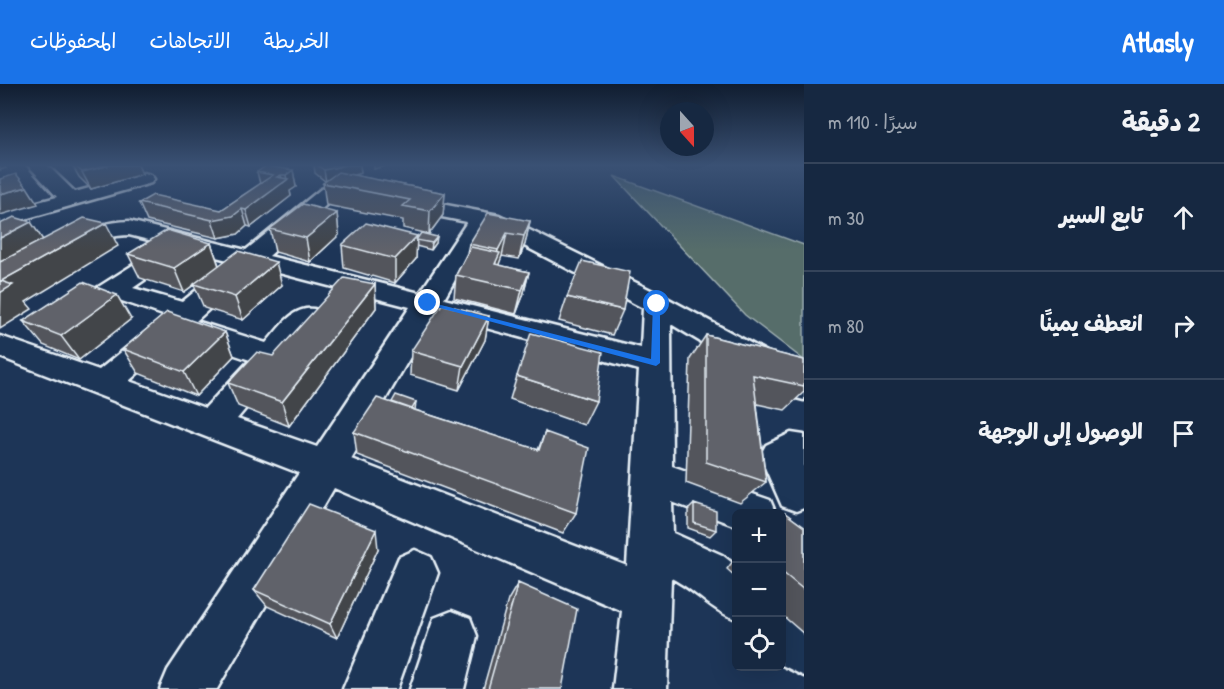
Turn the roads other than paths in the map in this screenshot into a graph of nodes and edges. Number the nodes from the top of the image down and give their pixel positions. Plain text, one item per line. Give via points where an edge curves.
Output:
1 (65, 193) edge
2 (95, 193) edge
3 (328, 193) edge
4 (362, 193) edge
5 (72, 200) junction
6 (481, 217) junction
7 (0, 219) edge
8 (251, 259) junction
9 (153, 263) edge
10 (0, 284) edge
11 (113, 290) junction
12 (428, 303) junction
13 (657, 304) junction
14 (308, 316) edge
15 (180, 319) junction
16 (29, 339) edge
17 (272, 356) junction
18 (656, 363) junction
19 (104, 384) junction
20 (804, 388) edge
21 (212, 424) junction
22 (804, 451) edge
23 (324, 466) junction
24 (653, 477) junction
25 (744, 509) edge
26 (794, 515) edge
27 (651, 545) junction
28 (415, 573) dead end
29 (732, 593) edge
30 (646, 597) junction
31 (452, 636) dead end
32 (786, 636) edge
33 (804, 651) edge
34 (187, 689) edge
35 (370, 689) edge
36 (437, 689) edge
37 (640, 689) edge

1 - 5 street
2 - 5 street
3 - 8 street
4 - 6 street
5 - 7 street
6 - 12 street
6 - 13 street
8 - 10 street via 117,227 90,234
8 - 12 street
8 - 15 street
9 - 11 street
11 - 15 street
11 - 16 street
12 - 18 street
12 - 23 street
13 - 18 street
13 - 20 street
14 - 17 street
15 - 17 street
15 - 19 street
16 - 19 street
17 - 21 street
18 - 24 street
19 - 21 street
21 - 23 street
22 - 26 street via 791,449 779,456
23 - 30 street
23 - 34 street
24 - 25 street
24 - 27 street
27 - 29 street via 706,571
27 - 30 street
28 - 35 street
30 - 37 street
31 - 36 street
32 - 33 street

